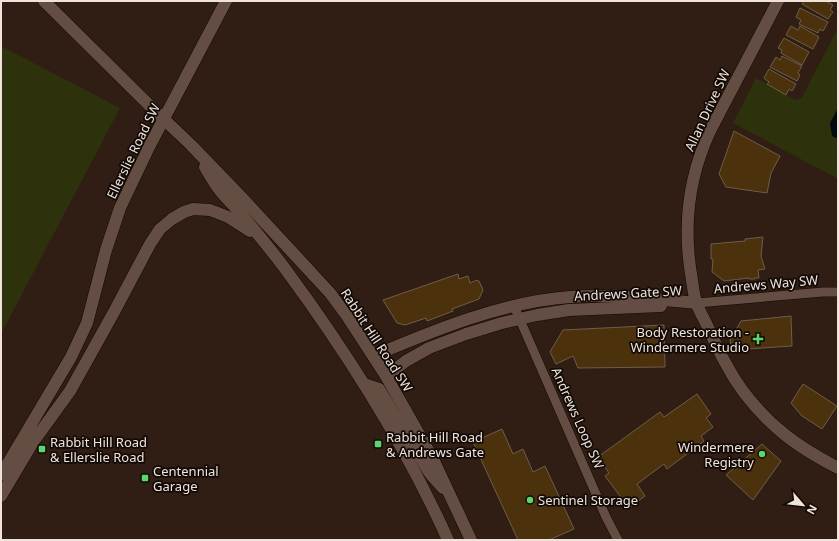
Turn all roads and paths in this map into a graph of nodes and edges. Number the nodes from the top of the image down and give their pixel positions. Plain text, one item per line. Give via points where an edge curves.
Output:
1 (44, 1) edge
2 (226, 1) edge
3 (778, 1) edge
4 (164, 120) junction
5 (191, 145) junction
6 (260, 237) junction
7 (838, 292) edge
8 (697, 304) junction
9 (514, 306) junction
10 (521, 319) junction
11 (87, 323) junction
12 (373, 356) junction
13 (386, 376) junction
14 (364, 384) junction
15 (36, 438) junction
16 (838, 468) edge
17 (1, 474) edge
18 (1, 496) edge
19 (452, 497) junction
20 (448, 540) edge
21 (471, 540) edge
22 (618, 540) edge

1 - 4 main road, Rabbit Hill Road SW
2 - 4 main road, Ellerslie Road SW
3 - 8 main road, Allan Drive SW via 711,129 695,171 688,243
4 - 5 main road, Rabbit Hill Road SW
4 - 11 main road, Ellerslie Road SW via 120,208
5 - 6 main road, Rabbit Hill Road SW via 218,188
5 - 12 main road, Rabbit Hill Road SW via 330,294
6 - 14 main road, Rabbit Hill Road SW via 312,306
6 - 15 main road via 228,217 210,210 193,209 184,212 160,229 70,391
7 - 8 street, Andrews Way SW
8 - 9 main road, Andrews Gate SW via 615,296 570,297
8 - 10 main road, Andrews Gate SW via 569,310
8 - 16 main road, Allan Drive SW via 726,365 750,401 784,434
9 - 10 street, Andrews Loop SW
9 - 12 main road, Andrews Gate SW via 444,328
10 - 13 main road, Andrews Gate SW via 466,334 429,348
10 - 22 street, Andrews Loop SW
11 - 15 main road, Ellerslie Road SW via 88,334 81,357
11 - 17 main road, Ellerslie Road SW via 71,357
12 - 13 main road, Rabbit Hill Road SW
13 - 19 main road, Rabbit Hill Road SW
14 - 19 main road via 379,389 432,476
14 - 20 main road, Rabbit Hill Road SW via 402,449
15 - 18 main road, Ellerslie Road SW
19 - 21 main road, Rabbit Hill Road SW

